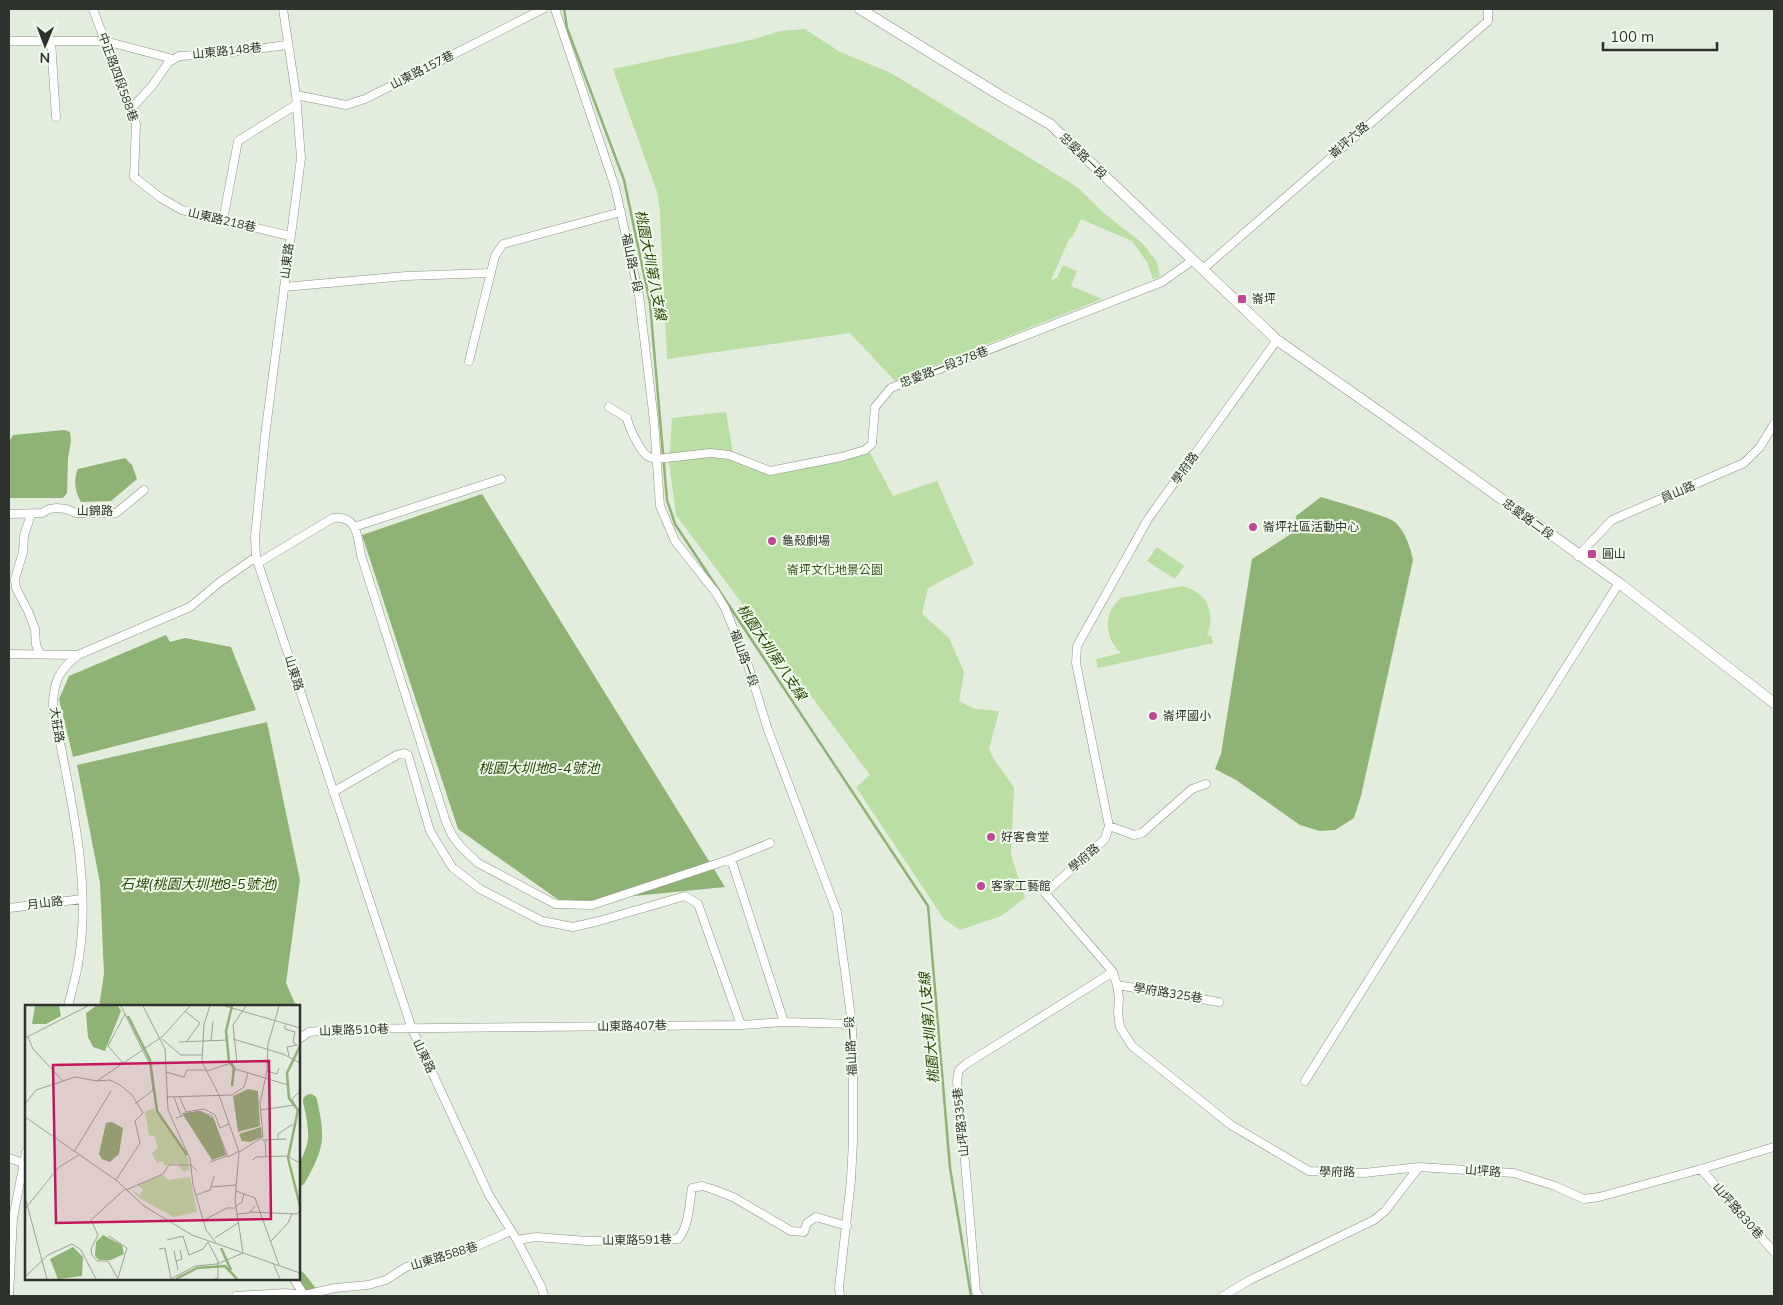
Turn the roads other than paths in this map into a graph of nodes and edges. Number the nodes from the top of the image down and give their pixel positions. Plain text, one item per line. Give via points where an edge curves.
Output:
1 (93, 9) edge
2 (283, 9) edge
3 (543, 9) edge
4 (555, 9) edge
5 (860, 9) edge
6 (1488, 9) edge
7 (51, 41) junction
8 (105, 41) junction
9 (9, 42) edge
10 (288, 45) junction
11 (173, 58) junction
12 (296, 95) junction
13 (297, 104) junction
14 (131, 109) junction
15 (56, 117) dead end
16 (134, 177) joint
17 (621, 212) junction
18 (223, 220) junction
19 (290, 236) junction
20 (1193, 260) junction
21 (1203, 269) junction
22 (490, 273) junction
23 (284, 287) junction
24 (1277, 340) junction
25 (469, 361) dead end
26 (609, 407) dead end
27 (1774, 424) edge
28 (661, 458) junction
29 (501, 479) dead end
30 (144, 490) dead end
31 (9, 514) edge
32 (32, 514) junction
33 (354, 527) junction
34 (1578, 556) junction
35 (257, 560) junction
36 (1619, 583) junction
37 (9, 654) edge
38 (40, 654) junction
39 (78, 655) junction
40 (1774, 703) edge
41 (1206, 784) dead end
42 (333, 792) junction
43 (1109, 826) junction
44 (770, 843) dead end
45 (731, 859) junction
46 (82, 899) junction
47 (9, 908) edge
48 (1113, 972) junction
49 (1117, 985) junction
50 (1219, 1002) dead end
51 (68, 1005) edge
52 (784, 1022) junction
53 (852, 1024) junction
54 (741, 1025) junction
55 (412, 1029) junction
56 (300, 1038) edge
57 (1305, 1081) dead end
58 (1774, 1147) edge
59 (9, 1158) edge
60 (25, 1164) edge
61 (1419, 1167) junction
62 (1701, 1169) junction
63 (11, 1218) edge
64 (847, 1226) junction
65 (511, 1231) junction
66 (517, 1240) junction
67 (1774, 1252) edge
68 (295, 1280) edge
69 (9, 1295) edge
70 (264, 1295) edge
71 (304, 1295) edge
72 (236, 1296) edge
73 (544, 1296) edge
74 (840, 1296) edge
75 (979, 1296) edge
76 (1223, 1296) edge

1 - 8 street, 中正路四段588巷
2 - 10 street, 山東路
3 - 12 street, 山東路157巷 via 365,99 346,105
4 - 17 street, 福山路一段
5 - 20 main road, 忠愛路一段 via 1050,124
6 - 21 street, 崙坪六路 via 1488,21
7 - 8 street
7 - 9 street
7 - 15 street
8 - 11 street
8 - 14 street, 中正路四段588巷
10 - 11 street, 山東路148巷
10 - 12 street, 山東路
11 - 14 street
12 - 13 street, 山東路
13 - 18 street via 238,141
13 - 19 street, 山東路 via 301,158
14 - 16 street, 中正路四段588巷 via 136,124
16 - 18 street, 山東路218巷 via 182,210
17 - 22 street via 503,244 494,256
17 - 28 street, 福山路一段 via 639,295
18 - 19 street, 山東路218巷
19 - 23 street, 山東路
20 - 21 main road, 忠愛路一段
20 - 28 street, 忠愛路一段378巷 via 1162,282 890,388 875,408 872,444 865,450 770,470 729,455 710,452
21 - 24 main road, 忠愛路一段
22 - 23 street via 406,276
22 - 25 street
23 - 35 street, 山東路 via 255,537
24 - 34 main road, 忠愛路二段
24 - 43 street, 學府路 via 1148,519 1076,646 1076,663
26 - 28 street via 627,418 649,457
27 - 34 street, 員山路 via 1760,447 1744,463 1612,520
28 - 53 street, 福山路一段 via 660,506 675,541 725,608 837,912
29 - 33 street
30 - 32 street, 山錦路 via 116,513 76,513 49,508
31 - 32 street, 山錦路
32 - 38 street via 15,579 19,596 35,629
33 - 35 street, 大莊路 via 349,519 333,518
33 - 45 street via 442,810 452,835 478,863 555,904 592,905
34 - 36 main road, 忠愛路二段
35 - 39 street, 大莊路 via 220,582 190,607
35 - 42 street, 山東路
36 - 40 main road, 忠愛路二段
36 - 57 street
37 - 38 street
38 - 39 street
39 - 46 street, 大莊路 via 57,677 53,707 80,854
41 - 43 street via 1192,789 1142,833 1134,835
42 - 54 street via 397,755 408,755 430,831 452,867 480,889 542,921 573,927 685,896 698,904
42 - 55 street, 山東路
43 - 48 street, 學府路 via 1106,839 1045,893
44 - 45 street
45 - 52 street
46 - 47 street, 月山路
46 - 51 street, 大莊路 via 79,957
48 - 49 street, 學府路
48 - 75 street, 山坪路335巷 via 959,1070 956,1081
49 - 50 street, 學府路325巷
49 - 61 street, 學府路 via 1120,1027 1132,1046 1231,1125 1309,1171 1364,1173
52 - 53 street, 山東路407巷
52 - 54 street, 山東路407巷
53 - 64 street, 福山路一段 via 853,1140
54 - 55 street, 山東路407巷
55 - 56 street, 山東路510巷 via 341,1029 309,1032
55 - 65 street, 山東路 via 489,1196
58 - 62 street, 山坪路
59 - 60 street
60 - 63 street
61 - 62 street, 山坪路 via 1514,1173 1584,1199
61 - 76 street via 1385,1211 1374,1220
62 - 67 street, 山坪路830巷
63 - 69 street
64 - 66 street, 山東路591巷 via 816,1216 807,1223 804,1232 791,1231 733,1197 702,1186 692,1188 685,1227 678,1239 587,1241 536,1237
64 - 74 street, 福山路一段
65 - 66 street, 山東路
65 - 71 street, 山東路588巷 via 475,1247 406,1267 386,1280
66 - 73 street, 山東路
68 - 71 street
70 - 71 street, 山東路588巷 via 285,1292
70 - 72 street, 山東路588巷

